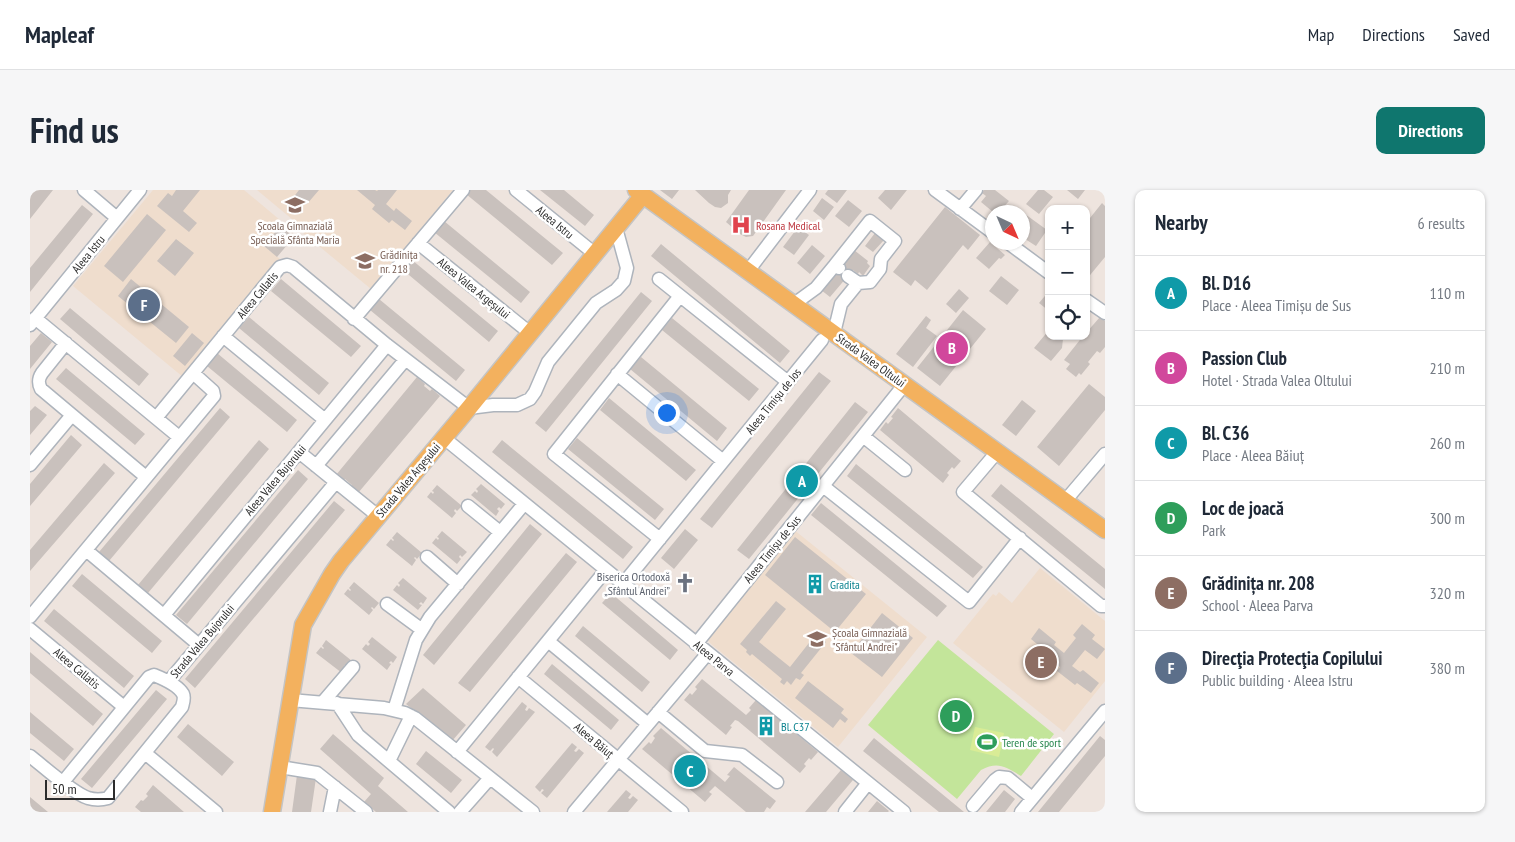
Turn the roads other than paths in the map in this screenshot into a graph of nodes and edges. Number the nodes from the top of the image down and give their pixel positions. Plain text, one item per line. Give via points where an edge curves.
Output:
1 (84, 190) edge
2 (140, 190) edge
3 (463, 190) edge
4 (516, 190) edge
5 (810, 190) edge
6 (934, 190) edge
7 (976, 190) edge
8 (640, 192) edge
9 (960, 209) junction
10 (117, 218) junction
11 (985, 227) edge
12 (616, 228) junction
13 (418, 243) junction
14 (1018, 250) edge
15 (595, 254) junction
16 (1045, 270) edge
17 (748, 271) junction
18 (659, 279) dead end
19 (680, 296) junction
20 (1090, 303) edge
21 (794, 304) junction
22 (1105, 313) edge
23 (354, 319) junction
24 (33, 322) edge
25 (530, 333) junction
26 (223, 336) junction
27 (828, 336) junction
28 (66, 343) junction
29 (387, 345) junction
30 (406, 360) junction
31 (193, 373) junction
32 (617, 374) junction
33 (788, 382) junction
34 (904, 384) junction
35 (469, 408) junction
36 (72, 415) junction
37 (156, 418) junction
38 (325, 420) junction
39 (863, 436) junction
40 (180, 437) junction
41 (444, 438) junction
42 (299, 452) junction
43 (997, 452) junction
44 (1105, 454) edge
45 (723, 461) junction
46 (30, 465) edge
47 (316, 466) junction
48 (905, 470) dead end
49 (146, 477) junction
50 (336, 482) junction
51 (823, 486) junction
52 (1066, 501) junction
53 (524, 504) junction
54 (468, 506) dead end
55 (378, 516) junction
56 (1105, 530) edge
57 (500, 532) junction
58 (1020, 538) junction
59 (660, 539) junction
60 (86, 550) junction
61 (427, 557) dead end
62 (606, 570) junction
63 (458, 584) junction
64 (623, 584) junction
65 (387, 604) dead end
66 (1105, 606) edge
67 (164, 615) junction
68 (30, 617) edge
69 (30, 629) edge
70 (422, 629) junction
71 (548, 642) junction
72 (696, 644) junction
73 (199, 645) junction
74 (708, 653) junction
75 (353, 667) dead end
76 (518, 677) junction
77 (169, 681) junction
78 (290, 700) junction
79 (322, 702) junction
80 (337, 703) junction
81 (124, 707) junction
82 (394, 710) junction
83 (658, 712) junction
84 (411, 716) junction
85 (1103, 718) edge
86 (648, 724) junction
87 (457, 752) junction
88 (145, 753) junction
89 (618, 760) junction
90 (32, 761) edge
91 (389, 762) junction
92 (280, 767) junction
93 (490, 778) junction
94 (63, 782) junction
95 (777, 782) dead end
96 (868, 783) junction
97 (335, 787) junction
98 (1032, 798) junction
99 (973, 806) dead end
100 (667, 808) edge
101 (216, 812) edge
102 (272, 812) edge
103 (330, 812) edge
104 (366, 812) edge
105 (449, 812) edge
106 (460, 812) edge
107 (533, 812) edge
108 (574, 812) edge
109 (682, 812) edge
110 (845, 812) edge
111 (904, 812) edge
112 (1021, 812) edge

1 - 10 street
2 - 10 street, Aleea Istru
3 - 13 street
4 - 15 street, Aleea Istru
5 - 17 street
6 - 9 street
7 - 9 street
8 - 12 main road, Strada Valea Argeșului
8 - 17 main road, Strada Valea Oltului
9 - 11 street
10 - 24 street, Aleea Istru
12 - 15 main road, Strada Valea Argeșului
12 - 35 street via 626,268 624,281 596,303 553,355 535,392 517,405
13 - 23 street
13 - 25 street, Aleea Valea Argeșului
14 - 16 street
15 - 25 main road, Strada Valea Argeșului
17 - 21 main road, Strada Valea Oltului
18 - 19 street
19 - 32 street
19 - 33 street
20 - 22 street
21 - 27 main road, Strada Valea Oltului
21 - 27 street via 845,273 841,304
23 - 26 street, Aleea Callatis via 287,265 280,267
23 - 29 street, Aleea Callatis
24 - 28 street, Aleea Istru
25 - 35 main road, Strada Valea Argeșului
26 - 31 street, Aleea Callatis
26 - 38 street
27 - 33 street, Aleea Timișu de Jos
27 - 34 main road, Strada Valea Oltului
28 - 36 street via 42,373 39,384
28 - 37 street, Aleea Istru
29 - 30 street, Aleea Callatis
29 - 38 street, Aleea Valea Bujorului
30 - 35 street, Aleea Callatis
30 - 47 street, Aleea Valea Bujorului
31 - 37 street, Aleea Callatis
31 - 40 street via 214,390 214,396
32 - 45 street
32 - 59 street via 554,454
33 - 45 street, Aleea Timișu de Jos
34 - 39 street, Aleea Timișu de Sus
34 - 43 main road, Strada Valea Oltului
35 - 41 main road, Strada Valea Argeșului
36 - 46 street
36 - 49 street
37 - 40 street
38 - 42 street, Aleea Valea Bujorului
39 - 48 street
39 - 51 street, Aleea Timișu de Sus
40 - 49 street
41 - 53 street, Aleea Parva
41 - 55 main road, Strada Valea Argeșului
42 - 47 street
42 - 67 street, Aleea Valea Bujorului
43 - 52 main road, Strada Valea Oltului
43 - 58 street via 963,492
44 - 52 street
45 - 59 street, Aleea Timișu de Jos
47 - 50 street
49 - 60 street
50 - 55 street
50 - 73 street, Strada Valea Bujorului
51 - 58 street via 969,602
51 - 72 street, Aleea Timișu de Sus
52 - 56 main road, Strada Valea Oltului
53 - 57 street
53 - 62 street, Aleea Parva
54 - 57 street
55 - 78 main road, Strada Valea Argeșului via 337,567 306,618
57 - 63 street
58 - 66 street
59 - 64 street, Aleea Timișu de Jos
60 - 67 street
60 - 68 street
61 - 63 street
62 - 64 street, Aleea Parva
62 - 71 street
63 - 70 street
64 - 72 street, Aleea Parva
65 - 70 street
67 - 73 street
69 - 81 street, Aleea Callatis
70 - 82 street
71 - 76 street
71 - 86 street
72 - 74 street, Aleea Parva
73 - 77 street, Strada Valea Bujorului
74 - 83 street
74 - 96 street, Aleea Parva
75 - 79 street
76 - 87 street
76 - 89 street, Aleea Băiuț
77 - 81 street, Strada Valea Bujorului via 154,675 149,677
77 - 88 street via 183,694 182,707
78 - 79 street
78 - 92 main road, Strada Valea Argeșului
79 - 80 street
80 - 82 street
80 - 91 street via 358,735
81 - 94 street, Strada Valea Bujorului
82 - 84 street
83 - 86 street
83 - 95 street via 704,751 742,755
84 - 87 street
84 - 91 street
85 - 98 street
86 - 89 street
87 - 93 street
88 - 94 street via 108,798 88,798
88 - 101 street
89 - 100 street, Aleea Băiuț
89 - 108 street
90 - 94 street
91 - 105 street
92 - 97 street via 317,773
92 - 102 main road, Strada Valea Argeșului
93 - 106 street
93 - 107 street
96 - 110 street
96 - 111 street, Aleea Parva
97 - 103 street
97 - 104 street
98 - 99 street via 1004,776 995,780
98 - 112 street
100 - 109 street, Aleea Băiuț

